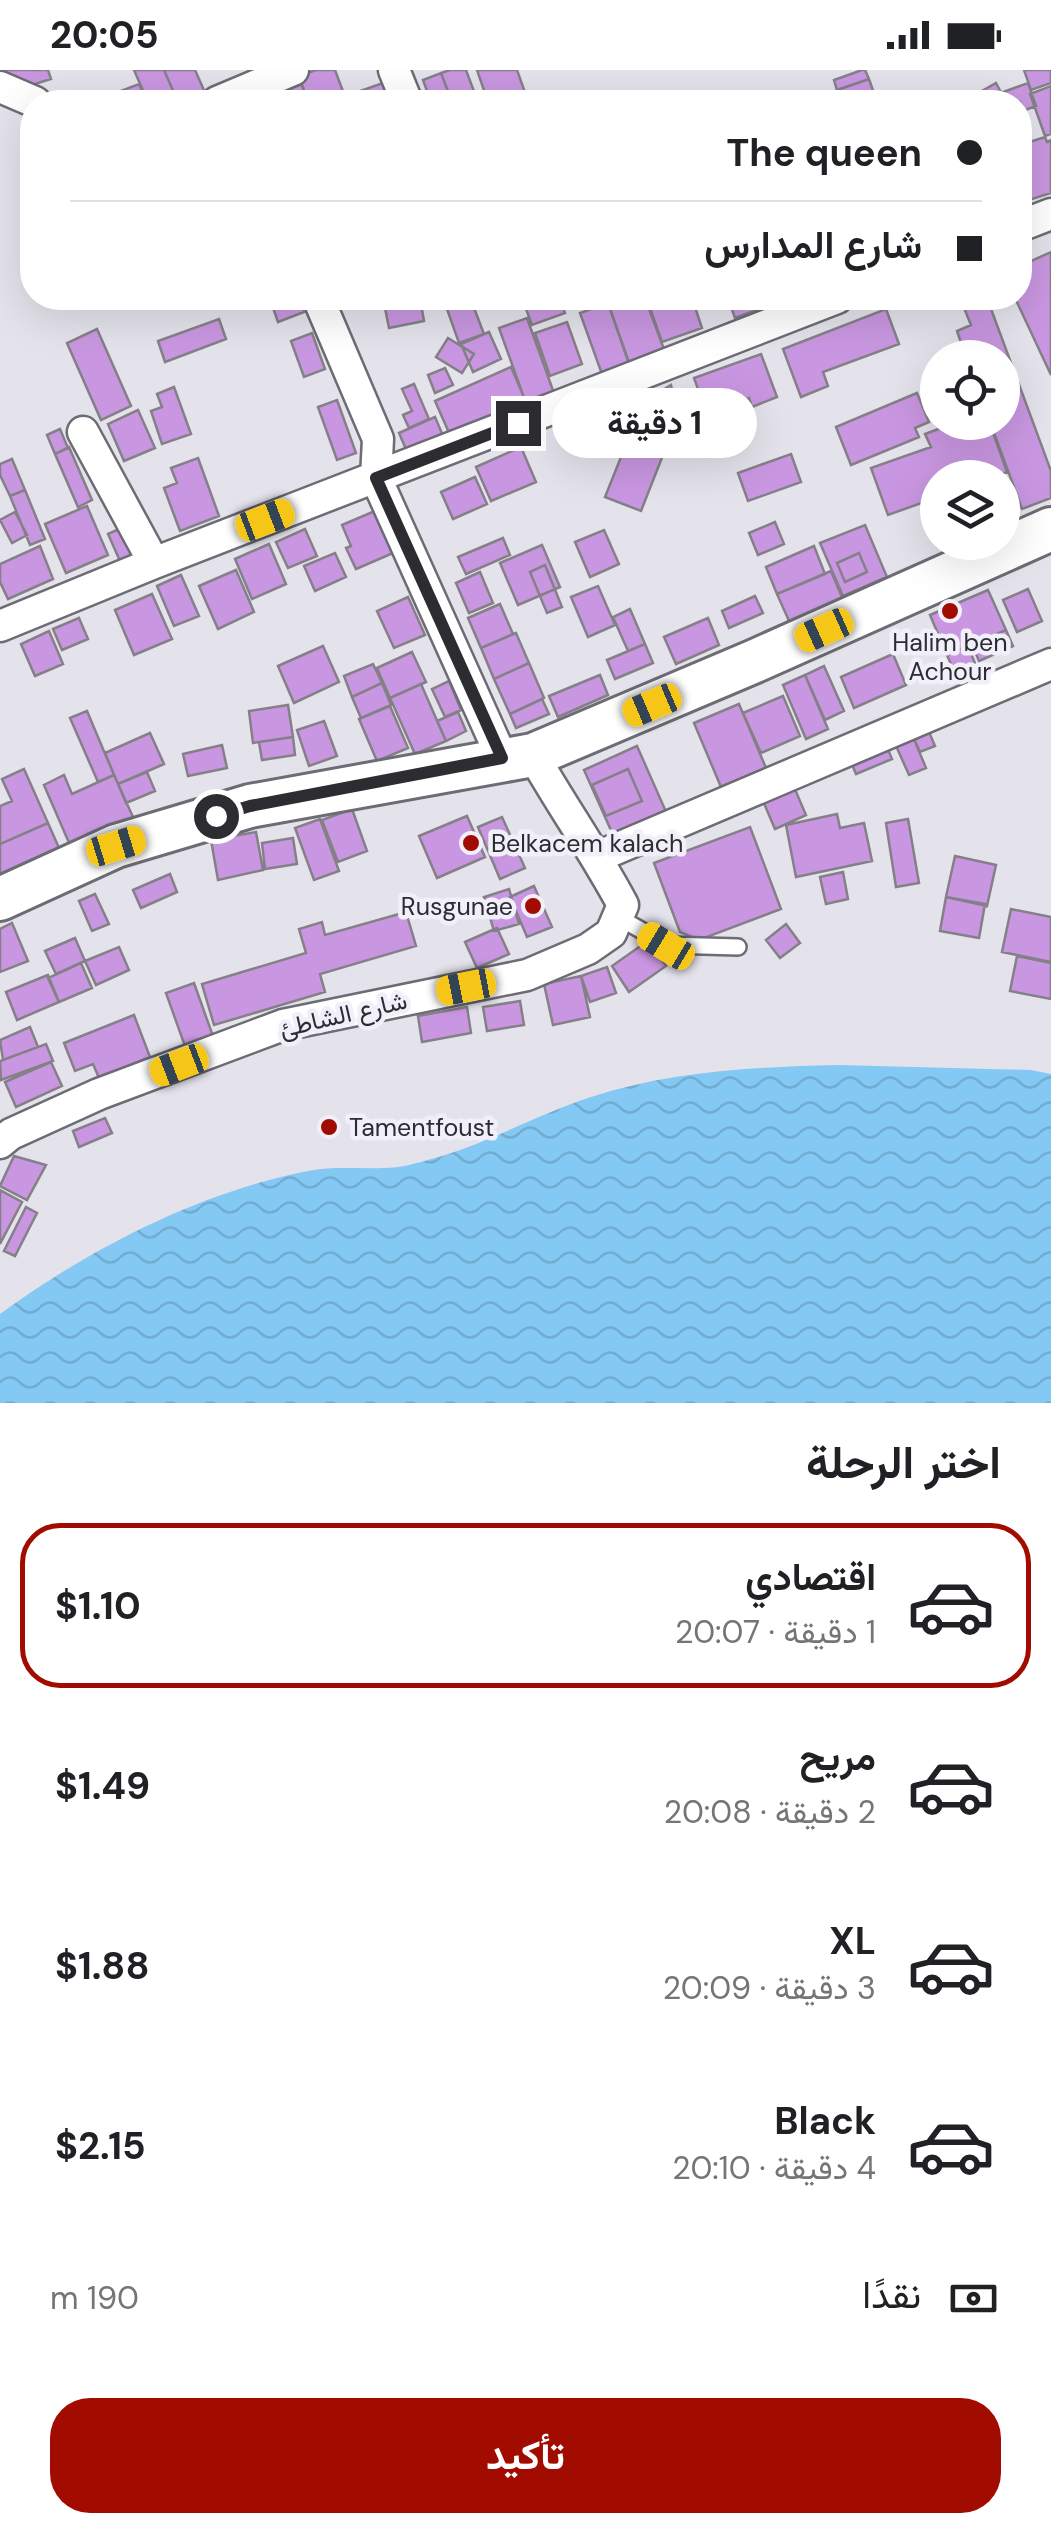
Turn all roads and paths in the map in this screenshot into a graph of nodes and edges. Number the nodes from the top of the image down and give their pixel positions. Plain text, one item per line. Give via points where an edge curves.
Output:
1 (293, 70) edge
2 (246, 90) edge
3 (323, 310) edge
4 (806, 310) edge
5 (84, 432) dead end
6 (376, 478) junction
7 (1051, 529) edge
8 (154, 563) junction
9 (0, 626) edge
10 (1051, 664) edge
11 (517, 756) junction
12 (597, 857) junction
13 (0, 899) edge
14 (618, 917) junction
15 (738, 947) dead end
16 (0, 1143) edge

1 - 2 street
3 - 6 street via 378,438
4 - 6 street
5 - 8 street
6 - 8 street
6 - 11 street
7 - 11 main road via 756,661
8 - 9 street
10 - 12 street
11 - 12 street
11 - 13 main road via 250,806 116,846
12 - 14 street via 623,906
14 - 15 lane via 666,946
14 - 16 street, شارع الشاطئ via 611,933 588,949 526,976 283,1025 99,1094

